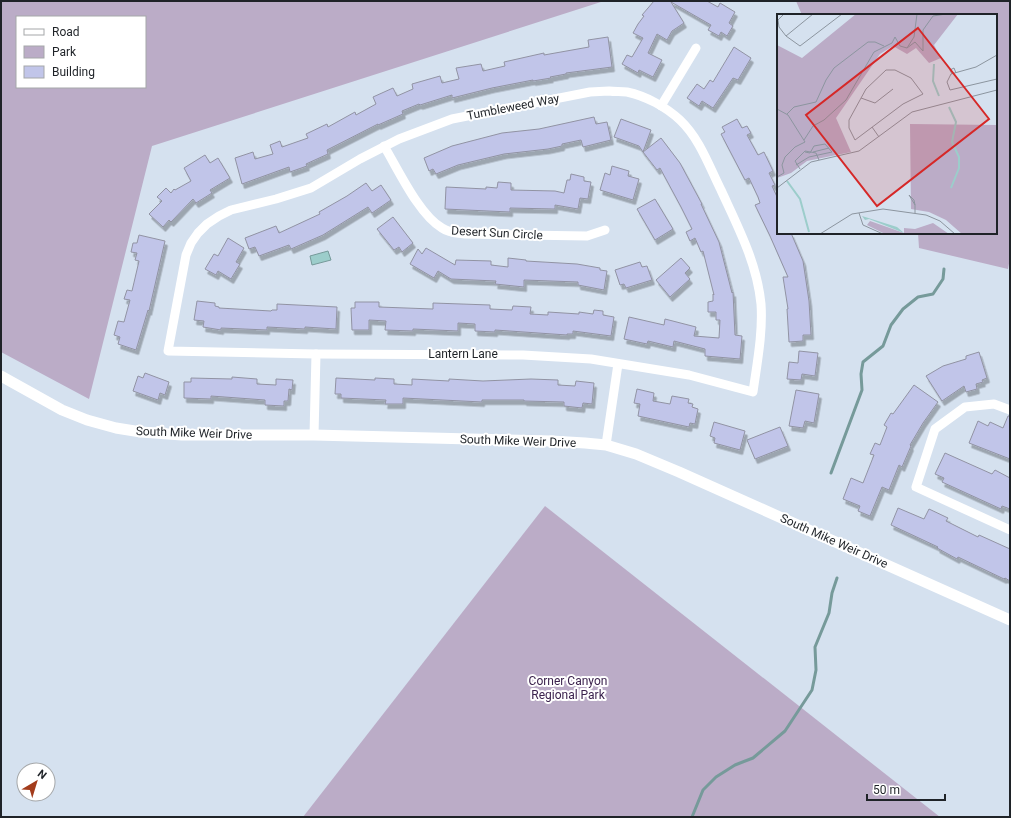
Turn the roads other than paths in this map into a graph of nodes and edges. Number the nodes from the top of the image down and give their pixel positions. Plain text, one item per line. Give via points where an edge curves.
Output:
1 (696, 48) dead end
2 (661, 106) junction
3 (384, 146) junction
4 (605, 230) dead end
5 (168, 351) joint
6 (316, 354) junction
7 (618, 364) junction
8 (1, 376) edge
9 (753, 392) joint
10 (1010, 410) edge
11 (314, 435) junction
12 (606, 445) junction
13 (1010, 530) edge
14 (1010, 620) edge

1 - 2 street
2 - 3 street, Tumbleweed Way via 627,92 590,92 452,119
2 - 9 street, Tumbleweed Way via 680,120 694,136 748,249 756,274 761,304
3 - 4 street, Desert Sun Circle via 420,208 434,224 453,233 587,236
3 - 5 street, Tumbleweed Way via 311,188 231,210 207,224 191,243 186,255
5 - 6 street, Lantern Lane
6 - 7 street, Lantern Lane via 523,355 591,359
6 - 11 street
7 - 9 street, Lantern Lane via 689,375
7 - 12 street
8 - 11 street, South Mike Weir Drive via 62,410 116,428 182,435
10 - 13 street via 994,404 965,407 935,429 916,487
11 - 12 street, South Mike Weir Drive via 551,441
12 - 14 street, South Mike Weir Drive via 636,454 678,472

